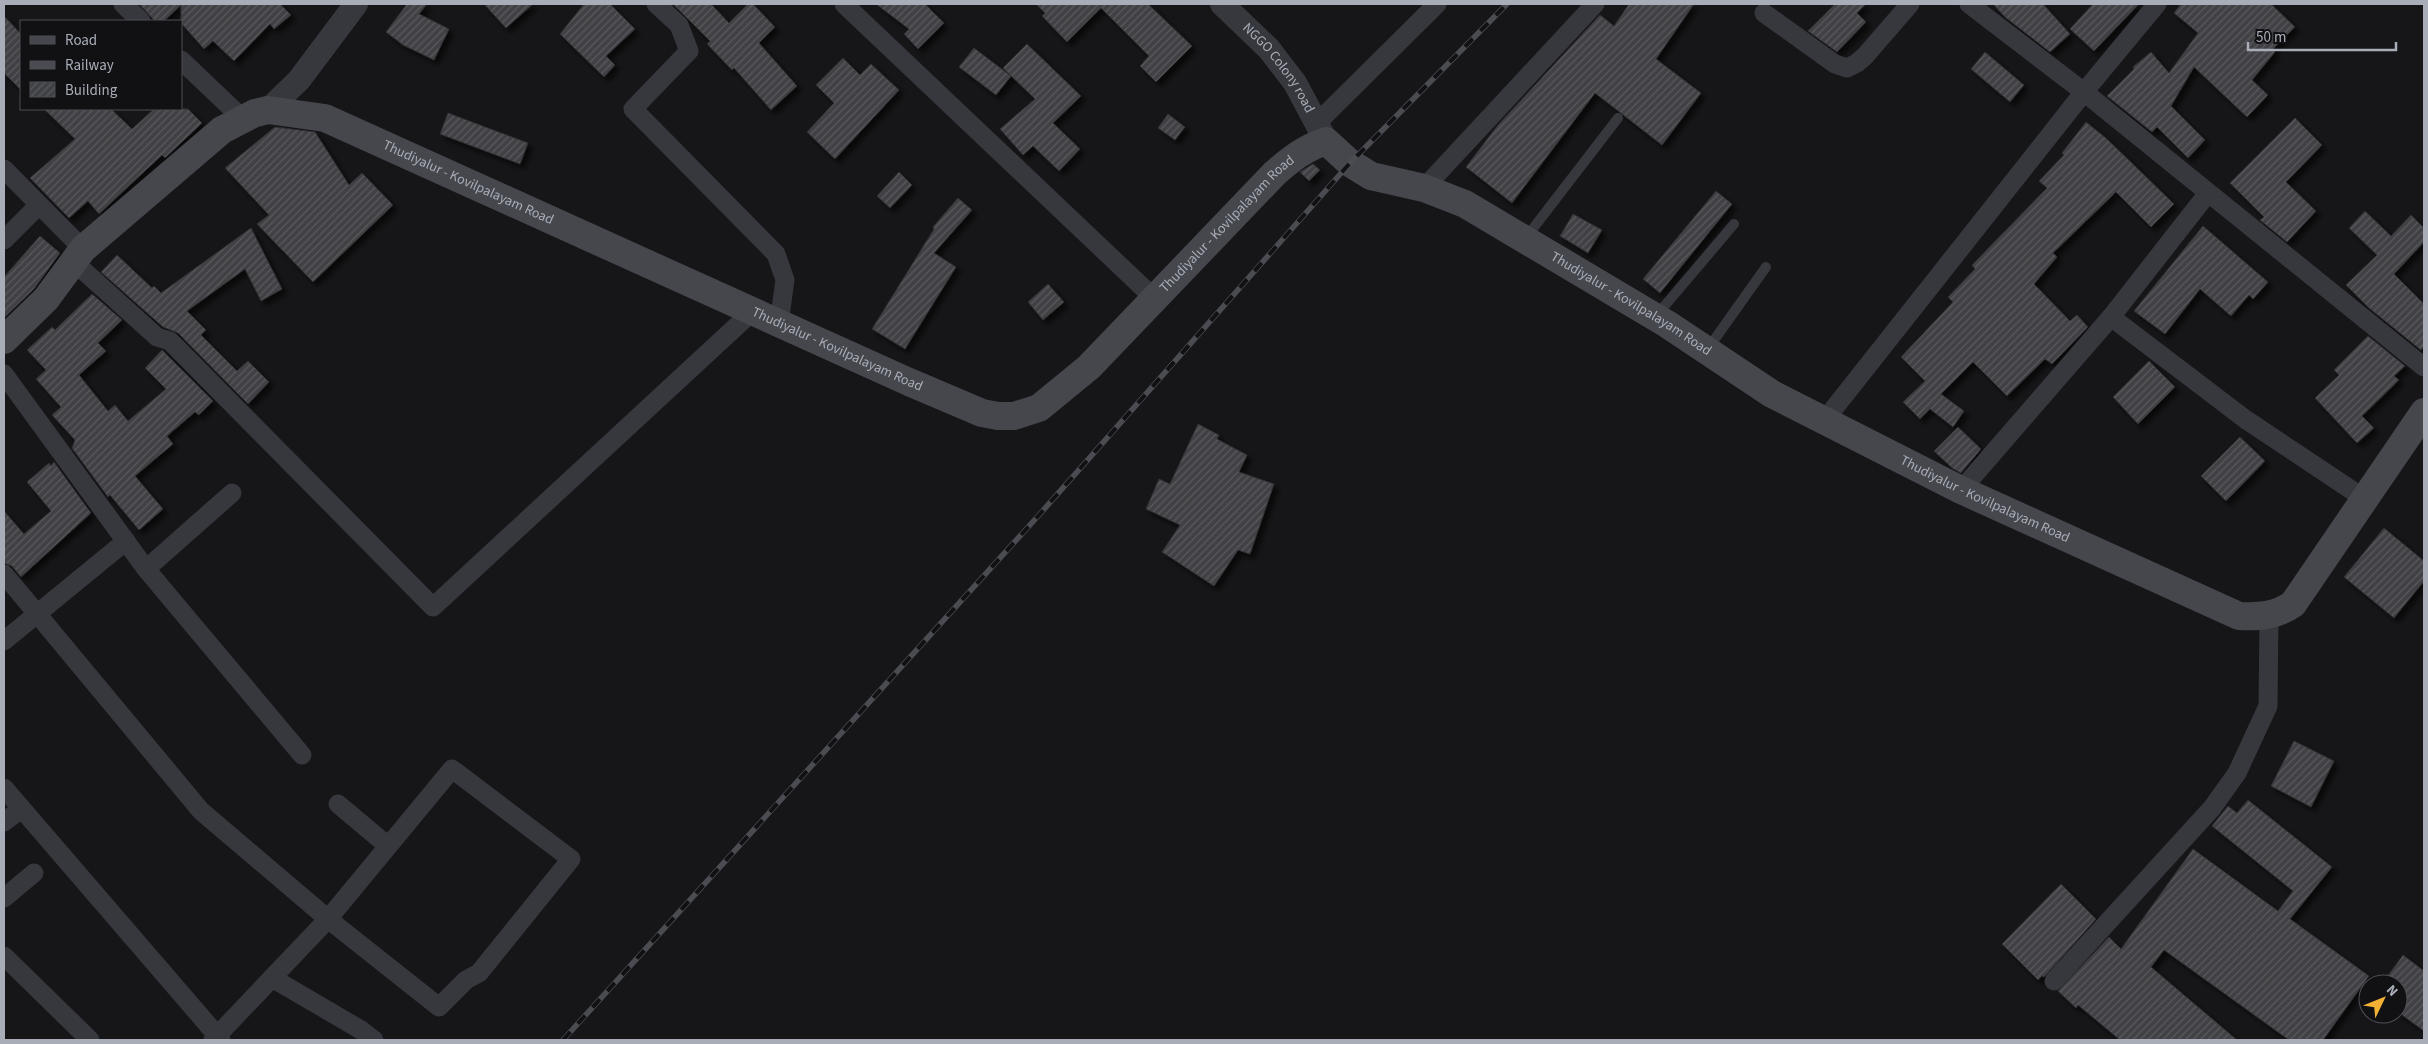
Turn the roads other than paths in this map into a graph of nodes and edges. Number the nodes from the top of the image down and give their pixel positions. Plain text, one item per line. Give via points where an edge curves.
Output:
1 (123, 4) edge
2 (356, 4) edge
3 (656, 4) edge
4 (844, 4) edge
5 (1222, 4) edge
6 (1437, 4) edge
7 (1595, 4) edge
8 (1910, 4) edge
9 (1969, 4) edge
10 (2157, 4) edge
11 (1764, 13) dead end
12 (140, 20) edge
13 (182, 61) edge
14 (2084, 92) junction
15 (255, 115) junction
16 (1618, 118) dead end
17 (1321, 133) junction
18 (4, 168) edge
19 (1424, 188) junction
20 (2208, 192) junction
21 (40, 205) junction
22 (1734, 224) dead end
23 (1524, 239) junction
24 (4, 240) edge
25 (78, 256) junction
26 (1766, 267) dead end
27 (1155, 299) junction
28 (753, 311) junction
29 (1656, 317) junction
30 (2111, 317) junction
31 (779, 322) junction
32 (4, 340) edge
33 (1706, 350) junction
34 (2424, 367) edge
35 (4, 374) edge
36 (2424, 412) edge
37 (1824, 420) junction
38 (1961, 490) junction
39 (232, 493) dead end
40 (2365, 499) junction
41 (126, 542) junction
42 (146, 569) junction
43 (4, 574) edge
44 (38, 614) junction
45 (2269, 615) junction
46 (4, 641) edge
47 (302, 755) dead end
48 (4, 788) edge
49 (338, 804) dead end
50 (21, 808) junction
51 (4, 822) edge
52 (388, 846) junction
53 (34, 872) dead end
54 (4, 898) edge
55 (328, 919) junction
56 (4, 956) edge
57 (272, 978) junction
58 (2054, 981) dead end
59 (217, 1039) edge
60 (90, 1040) edge
61 (374, 1040) edge

1 - 12 street
2 - 15 street via 299,80
3 - 31 street via 679,25 689,51 633,109 776,254 785,280
4 - 27 street
5 - 17 street, NGGO Colony road via 1270,49 1295,83
6 - 17 street
7 - 19 street
8 - 11 street via 1865,56 1847,68 1835,64
9 - 14 street
10 - 14 street
13 - 15 street
14 - 20 street
14 - 37 street
15 - 25 main road via 222,130
15 - 28 main road, Thudiyalur - Kovilpalayam Road via 326,118
16 - 23 lane
17 - 19 main road, Thudiyalur - Kovilpalayam Road via 1350,163 1371,176
17 - 27 main road, Thudiyalur - Kovilpalayam Road via 1313,145 1275,173
18 - 21 street
19 - 23 main road, Thudiyalur - Kovilpalayam Road via 1465,204
20 - 30 street
20 - 34 street
21 - 24 street
21 - 25 street
22 - 29 lane
23 - 29 main road, Thudiyalur - Kovilpalayam Road
25 - 28 street via 157,337 170,341 433,607
25 - 32 main road via 46,298
26 - 33 lane
27 - 31 main road, Thudiyalur - Kovilpalayam Road via 1057,395 1039,408 1014,416 982,413
28 - 31 main road, Thudiyalur - Kovilpalayam Road
29 - 33 main road, Thudiyalur - Kovilpalayam Road
30 - 38 street
30 - 40 street via 2245,419
33 - 37 main road, Thudiyalur - Kovilpalayam Road via 1772,394
35 - 41 street
36 - 40 main road, Thudiyalur - Kovilpalayam Road
37 - 38 main road, Thudiyalur - Kovilpalayam Road
38 - 45 main road, Thudiyalur - Kovilpalayam Road via 2239,616
39 - 42 street
40 - 45 main road, Thudiyalur - Kovilpalayam Road via 2293,604 2282,612
41 - 42 street
41 - 44 street
42 - 47 street
43 - 44 street
44 - 46 street
44 - 55 street via 201,811
45 - 58 street via 2268,706 2238,772 2212,808
48 - 50 street
49 - 52 street
50 - 51 street
50 - 59 street
52 - 55 street
52 - 55 street via 452,769 571,859 479,974 466,980 439,1007
53 - 54 street
55 - 57 street
56 - 60 street
57 - 59 street
57 - 61 street

